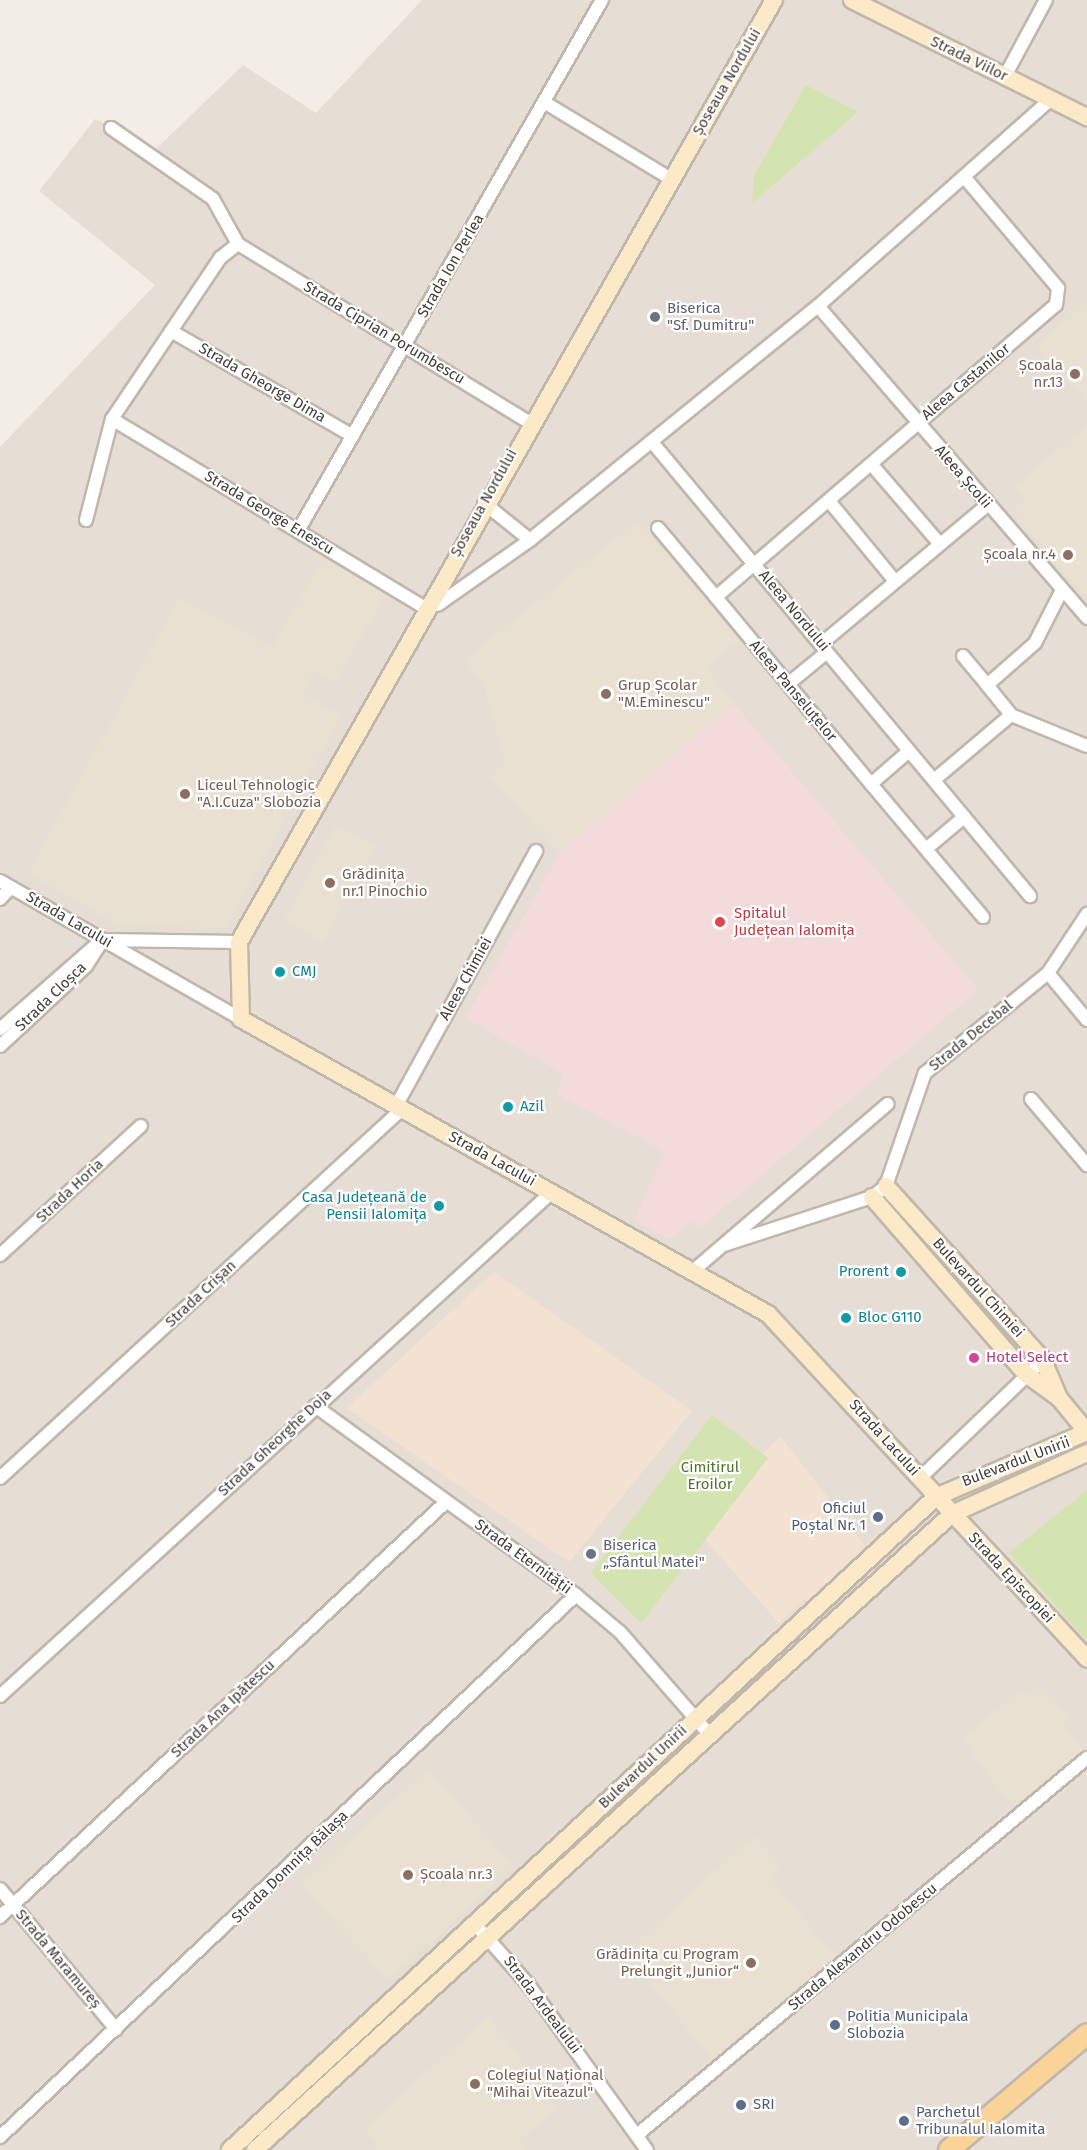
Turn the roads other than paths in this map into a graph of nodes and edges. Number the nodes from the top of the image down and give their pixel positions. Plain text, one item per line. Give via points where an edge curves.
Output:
1 (602, 0) edge
2 (774, 0) edge
3 (852, 0) edge
4 (1046, 0) edge
5 (1005, 76) junction
6 (1051, 99) junction
7 (544, 102) junction
8 (1087, 117) edge
9 (111, 128) dead end
10 (671, 179) junction
11 (966, 179) junction
12 (238, 244) junction
13 (818, 306) junction
14 (171, 331) junction
15 (405, 347) junction
16 (112, 419) junction
17 (530, 423) junction
18 (917, 423) junction
19 (353, 436) junction
20 (652, 442) junction
21 (872, 465) junction
22 (829, 501) junction
23 (484, 503) junction
24 (987, 505) junction
25 (86, 520) dead end
26 (658, 528) dead end
27 (298, 531) junction
28 (530, 540) junction
29 (940, 544) junction
30 (755, 564) junction
31 (895, 581) junction
32 (1062, 590) junction
33 (716, 597) junction
34 (425, 608) junction
35 (1087, 618) edge
36 (824, 648) junction
37 (963, 656) dead end
38 (788, 684) junction
39 (987, 685) junction
40 (1011, 715) junction
41 (1086, 743) edge
42 (909, 751) junction
43 (934, 780) junction
44 (871, 784) junction
45 (964, 817) junction
46 (926, 849) junction
47 (536, 851) dead end
48 (5, 884) edge
49 (1030, 896) dead end
50 (0, 899) edge
51 (1087, 914) edge
52 (983, 917) dead end
53 (103, 940) junction
54 (239, 942) junction
55 (1048, 973) junction
56 (241, 1019) junction
57 (1087, 1020) edge
58 (0, 1029) edge
59 (0, 1046) edge
60 (1031, 1099) dead end
61 (888, 1104) dead end
62 (399, 1108) junction
63 (141, 1126) dead end
64 (1087, 1165) edge
65 (886, 1185) junction
66 (552, 1192) junction
67 (872, 1197) junction
68 (724, 1245) junction
69 (0, 1255) edge
70 (694, 1270) junction
71 (1043, 1360) junction
72 (1026, 1374) junction
73 (1059, 1398) junction
74 (315, 1406) junction
75 (1087, 1432) edge
76 (1087, 1453) edge
77 (0, 1478) edge
78 (920, 1478) junction
79 (936, 1497) junction
80 (446, 1502) junction
81 (952, 1514) junction
82 (576, 1595) junction
83 (1087, 1659) edge
84 (0, 1696) edge
85 (695, 1718) junction
86 (709, 1734) junction
87 (1087, 1758) edge
88 (0, 1889) edge
89 (13, 1905) junction
90 (0, 1917) edge
91 (474, 1923) junction
92 (486, 1936) junction
93 (116, 2029) junction
94 (1087, 2034) edge
95 (637, 2135) junction
96 (0, 2137) edge
97 (253, 2146) edge
98 (230, 2150) edge
99 (647, 2150) edge
100 (949, 2150) edge

1 - 7 street, Strada Ion Perlea
2 - 10 street, Șoseaua Nordului
3 - 5 street, Strada Viilor
4 - 5 street
5 - 6 street, Strada Viilor
6 - 8 street, Strada Viilor
6 - 11 street
7 - 10 street
7 - 15 street, Strada Ion Perlea
9 - 12 street via 213,199
10 - 17 street, Șoseaua Nordului
11 - 13 street
11 - 18 street, Aleea Castanilor via 1060,297
12 - 14 street via 220,258
12 - 15 street, Strada Ciprian Porumbescu
13 - 18 street, Aleea Școlii
13 - 20 street
14 - 16 street
14 - 19 street, Strada Gheorge Dima
15 - 17 street, Strada Ciprian Porumbescu
15 - 19 street, Strada Ion Perlea
16 - 25 street
16 - 27 street, Strada George Enescu
17 - 23 street, Șoseaua Nordului
18 - 21 street, Aleea Castanilor
18 - 24 street, Aleea Școlii
19 - 27 street, Strada Ion Perlea
20 - 28 street
20 - 30 street, Aleea Nordului
21 - 22 street, Aleea Castanilor
21 - 29 street
22 - 30 street, Aleea Castanilor
22 - 31 street
23 - 28 street
23 - 34 street, Șoseaua Nordului
24 - 29 street
24 - 32 street, Aleea Școlii
26 - 33 street, Aleea Panseluțelor
27 - 34 street, Strada George Enescu
28 - 34 street via 452,599
29 - 31 street
30 - 33 street
30 - 36 street, Aleea Nordului
31 - 36 street
32 - 35 street, Aleea Școlii
32 - 39 street via 1035,643
33 - 38 street, Aleea Panseluțelor
34 - 54 street, Șoseaua Nordului
36 - 38 street
36 - 42 street, Aleea Nordului
37 - 39 street
38 - 44 street, Aleea Panseluțelor
39 - 40 street
40 - 41 street
40 - 43 street
42 - 43 street, Aleea Nordului
42 - 44 street
43 - 45 street, Aleea Nordului
44 - 46 street, Aleea Panseluțelor
45 - 46 street
45 - 49 street, Aleea Nordului
46 - 52 street, Aleea Panseluțelor
47 - 62 street, Aleea Chimiei
48 - 50 street
48 - 53 street, Strada Lacului
51 - 55 street, Strada Decebal
53 - 54 street
53 - 56 street, Strada Lacului
53 - 58 street, Strada Cloșca
53 - 59 street, Strada Cloșca via 86,966
54 - 56 street
55 - 57 street
55 - 65 street, Strada Decebal via 925,1073
56 - 62 street, Strada Lacului
60 - 64 street
61 - 68 street
62 - 66 street, Strada Lacului
62 - 77 street, Strada Crișan
63 - 69 street, Strada Horia
65 - 67 street
65 - 71 street, Bulevardul Chimiei
66 - 70 street, Strada Lacului
66 - 74 street, Strada Gheorghe Doja
67 - 68 street
67 - 72 street, Bulevardul Chimiei
68 - 70 street
70 - 78 street, Strada Lacului via 739,1294 788,1332
71 - 72 street
71 - 73 street, Bulevardul Chimiei
72 - 73 street, Bulevardul Chimiei
72 - 78 street
73 - 75 street, Bulevardul Chimiei
74 - 80 street, Strada Eternității
74 - 84 street, Strada Gheorghe Doja
75 - 79 street, Bulevardul Unirii
76 - 81 street, Bulevardul Unirii
78 - 79 street, Strada Lacului
79 - 81 street, Strada Episcopiei
79 - 85 street, Bulevardul Unirii
80 - 82 street, Strada Eternității
80 - 89 street, Strada Ana Ipătescu
81 - 83 street, Strada Episcopiei
81 - 86 street, Bulevardul Unirii
82 - 85 street, Strada Eternității via 620,1632
82 - 93 street, Strada Domnița Bălașa
85 - 86 street, Strada Eternității
85 - 91 street, Bulevardul Unirii
86 - 92 street, Bulevardul Unirii
87 - 95 street, Strada Alexandru Odobescu
88 - 89 street, Strada Maramureș
89 - 90 street, Strada Ana Ipătescu
89 - 93 street, Strada Maramureș
91 - 92 street, Strada Ardealului
91 - 97 street, Bulevardul Unirii
92 - 95 street, Strada Ardealului via 528,1984
92 - 97 street, Bulevardul Unirii
93 - 96 street, Strada Domnița Bălașa
94 - 100 main road
95 - 99 street, Strada Ardealului
97 - 98 street, Bulevardul Unirii

